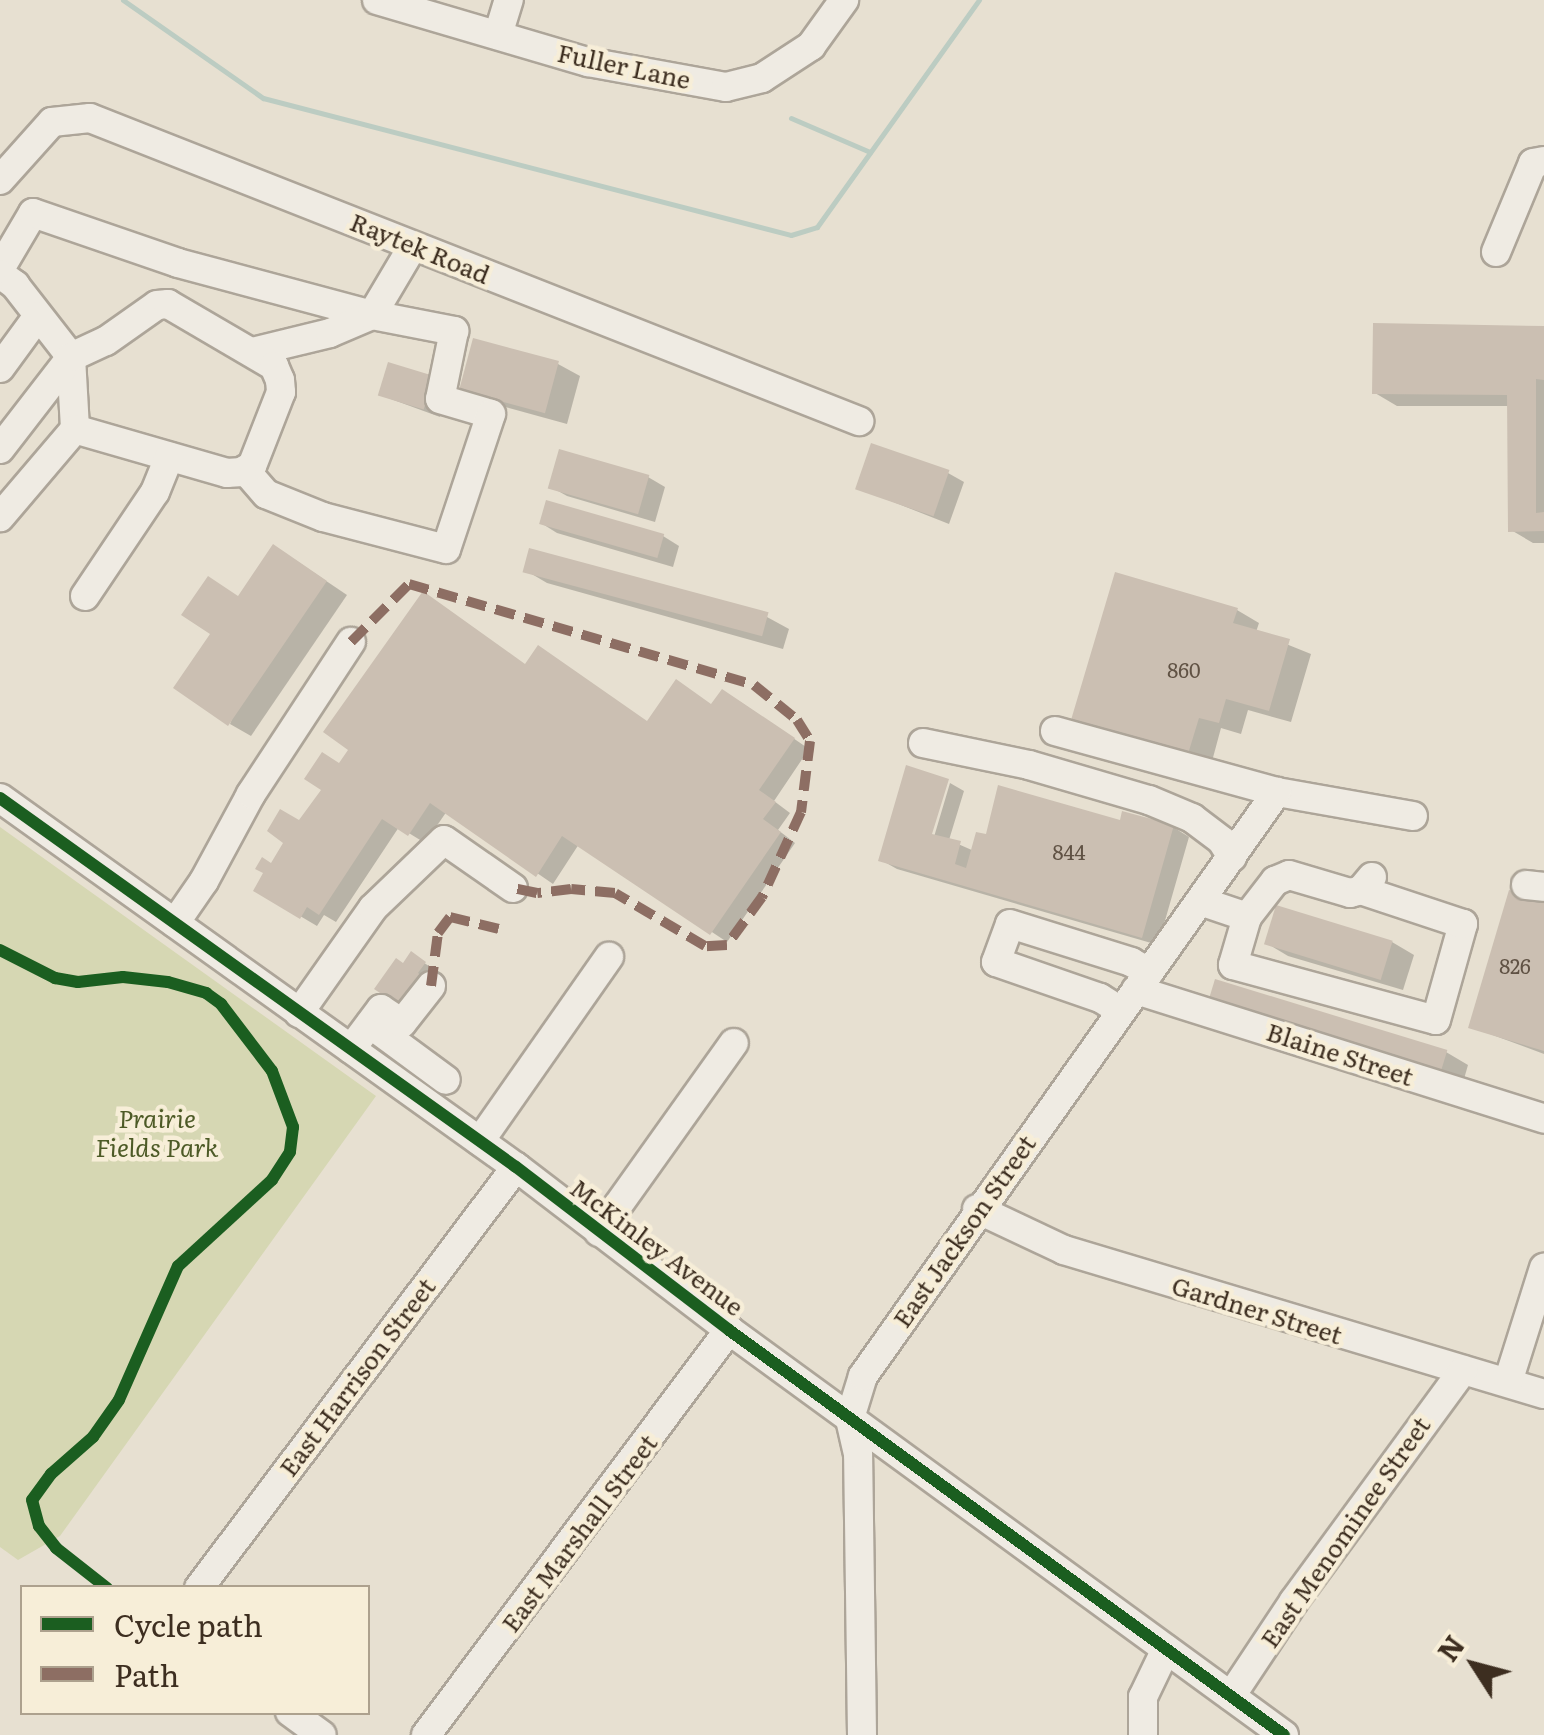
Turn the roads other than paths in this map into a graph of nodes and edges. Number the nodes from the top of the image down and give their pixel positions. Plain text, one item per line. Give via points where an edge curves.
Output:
1 (377, 0) edge
2 (509, 0) edge
3 (844, 0) edge
4 (498, 35) junction
5 (1544, 160) edge
6 (0, 180) edge
7 (413, 246) junction
8 (1496, 252) dead end
9 (0, 272) edge
10 (372, 315) junction
11 (38, 316) junction
12 (252, 352) junction
13 (71, 357) junction
14 (0, 368) edge
15 (858, 421) dead end
16 (74, 430) junction
17 (0, 450) edge
18 (168, 457) junction
19 (245, 470) junction
20 (0, 517) edge
21 (85, 596) dead end
22 (351, 642) dead end
23 (1055, 730) dead end
24 (923, 743) dead end
25 (1277, 792) junction
26 (0, 798) edge
27 (1413, 816) dead end
28 (1232, 856) junction
29 (512, 888) dead end
30 (1200, 901) junction
31 (1247, 917) junction
32 (174, 923) junction
33 (609, 957) dead end
34 (430, 986) dead end
35 (1135, 991) junction
36 (300, 1013) junction
37 (370, 1024) junction
38 (734, 1043) dead end
39 (351, 1049) junction
40 (446, 1080) dead end
41 (1544, 1119) edge
42 (480, 1141) junction
43 (516, 1167) junction
44 (977, 1209) junction
45 (599, 1232) junction
46 (1544, 1268) edge
47 (730, 1330) junction
48 (1464, 1370) junction
49 (1508, 1382) junction
50 (1544, 1394) edge
51 (850, 1418) junction
52 (201, 1585) edge
53 (1166, 1649) junction
54 (1231, 1696) junction
55 (294, 1715) edge
56 (322, 1735) edge
57 (426, 1735) edge
58 (862, 1735) edge
59 (1143, 1735) edge
60 (1284, 1735) edge

1 - 4 street, Fuller Lane
2 - 4 street
3 - 4 street, Fuller Lane via 811,46 762,78 726,87 588,62
5 - 8 street via 1533,164
6 - 7 street, Raytek Road via 52,122 90,118
7 - 10 street
7 - 15 street, Raytek Road
9 - 10 street via 33,213 178,263
9 - 11 street
10 - 12 street
10 - 19 street via 454,330 440,400 491,414 446,549 266,494
11 - 13 street
11 - 14 street
12 - 13 street via 168,304 146,308 106,342
12 - 19 street via 274,366 281,392
13 - 16 street
13 - 17 street
16 - 18 street
16 - 20 street
18 - 19 street via 227,473
18 - 21 street via 155,492
22 - 32 street
23 - 25 street
24 - 28 street via 1149,800 1192,818
25 - 27 street
25 - 28 street, East Jackson Street
26 - 32 street, McKinley Avenue
28 - 30 street, East Jackson Street
29 - 36 street via 444,840 372,908
30 - 31 street
30 - 35 street, East Jackson Street
31 - 31 street via 1275,881 1289,875 1350,893 1367,883 1463,924 1436,1020 1233,965
32 - 36 street, McKinley Avenue
33 - 42 street
34 - 37 street via 402,1023 381,1009
35 - 41 street, Blaine Street
35 - 44 street, East Jackson Street
36 - 39 street, McKinley Avenue
37 - 39 street
37 - 40 street
38 - 45 street
39 - 42 street, McKinley Avenue
42 - 43 street, McKinley Avenue
43 - 45 street, McKinley Avenue
43 - 52 street, East Harrison Street
44 - 48 street, Gardner Street via 1064,1250
44 - 51 street, East Jackson Street via 862,1376
45 - 47 street, McKinley Avenue
46 - 49 street
47 - 51 street, McKinley Avenue
47 - 57 street, East Marshall Street
48 - 49 street, Gardner Street
48 - 54 street, East Menominee Street
49 - 50 street, Gardner Street
51 - 53 street, McKinley Avenue
51 - 58 street, East Jackson Street via 858,1454
53 - 54 street, McKinley Avenue
53 - 59 street via 1143,1697
54 - 60 street, McKinley Avenue
55 - 56 street

